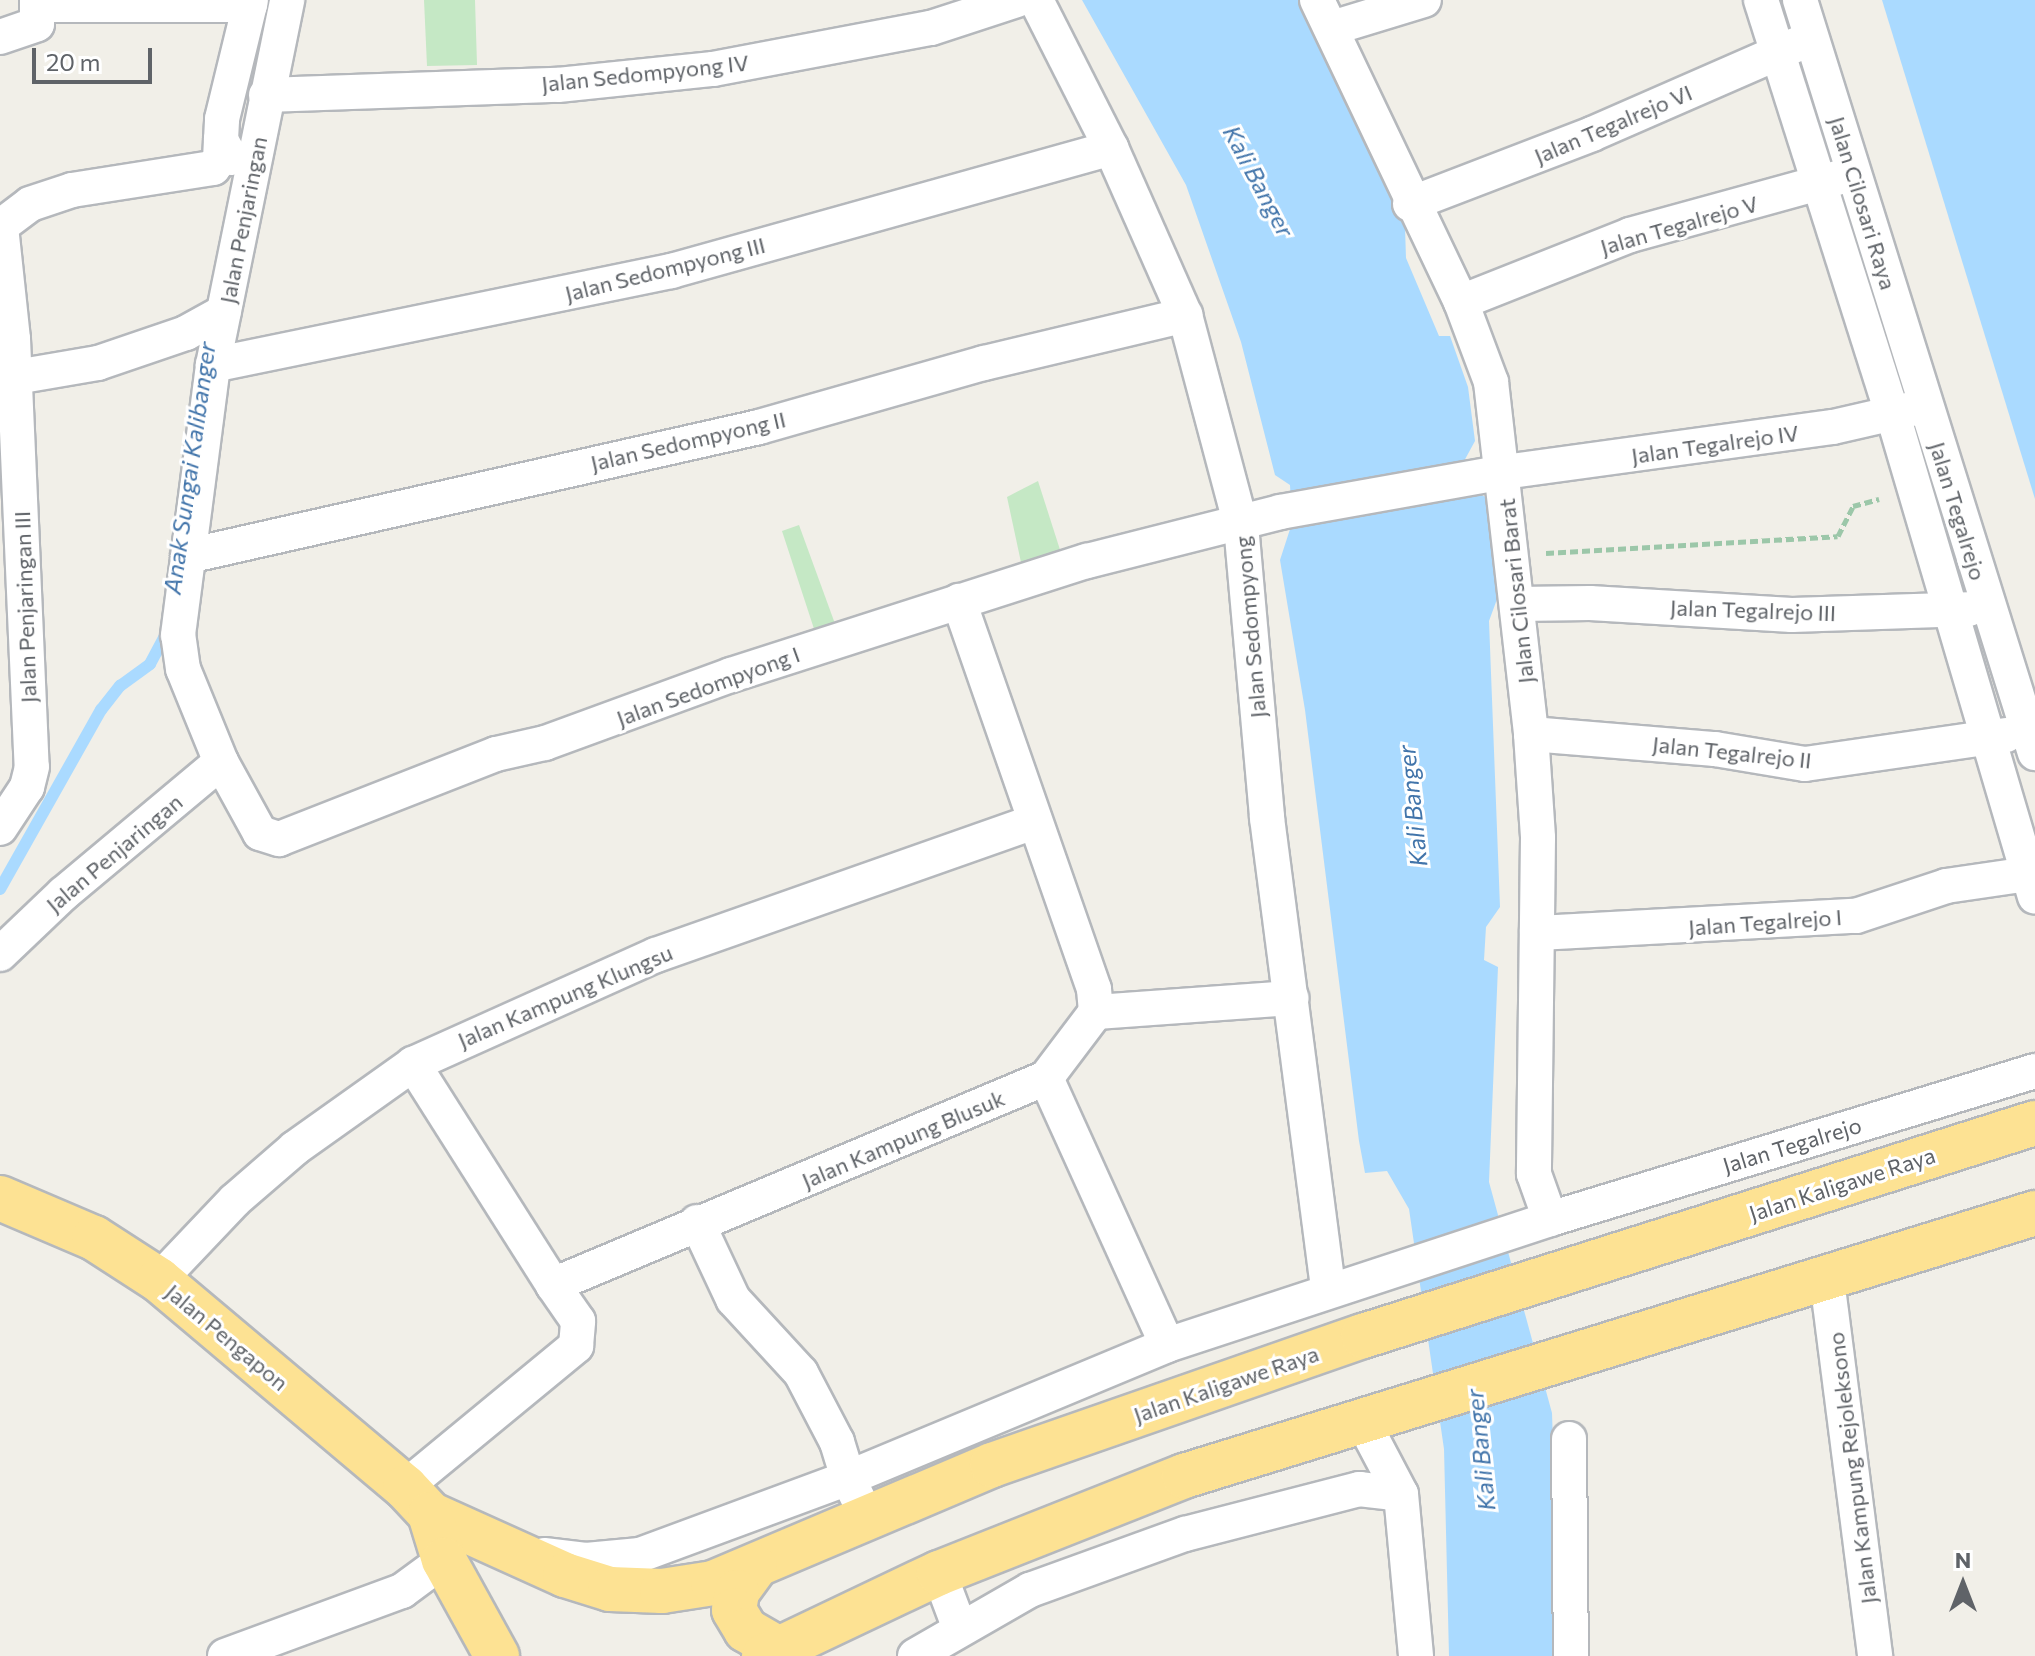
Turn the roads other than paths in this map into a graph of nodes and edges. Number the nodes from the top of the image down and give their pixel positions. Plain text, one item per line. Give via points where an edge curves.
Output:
1 (287, 0) edge
2 (1017, 0) edge
3 (1036, 0) edge
4 (1424, 0) edge
5 (1761, 0) edge
6 (1800, 0) edge
7 (37, 3) edge
8 (251, 3) edge
9 (1324, 14) edge
10 (0, 37) edge
11 (1812, 37) junction
12 (1780, 53) junction
13 (266, 95) junction
14 (1111, 148) junction
15 (235, 165) junction
16 (1854, 174) junction
17 (1821, 183) junction
18 (1410, 204) junction
19 (1461, 302) junction
20 (222, 313) junction
21 (1185, 315) junction
22 (11, 351) edge
23 (213, 365) junction
24 (1909, 410) junction
25 (1504, 472) junction
26 (1280, 512) joint
27 (1241, 525) junction
28 (188, 556) junction
29 (959, 601) junction
30 (1518, 604) junction
31 (1987, 605) junction
32 (1949, 610) junction
33 (1531, 734) junction
34 (1985, 739) junction
35 (2031, 742) edge
36 (221, 762) junction
37 (1034, 822) junction
38 (0, 828) edge
39 (2033, 882) edge
40 (1537, 933) junction
41 (0, 954) edge
42 (1291, 998) junction
43 (1096, 1012) junction
44 (413, 1064) junction
45 (2035, 1071) edge
46 (1046, 1078) junction
47 (2035, 1123) edge
48 (0, 1198) edge
49 (2035, 1213) edge
50 (697, 1222) junction
51 (1538, 1224) junction
52 (159, 1280) junction
53 (1827, 1280) junction
54 (553, 1285) junction
55 (1328, 1290) junction
56 (1167, 1345) junction
57 (1376, 1418) junction
58 (974, 1423) junction
59 (1569, 1439) dead end
60 (992, 1465) junction
61 (1401, 1494) junction
62 (857, 1496) junction
63 (417, 1500) junction
64 (519, 1552) junction
65 (444, 1560) junction
66 (755, 1567) junction
67 (939, 1573) junction
68 (960, 1629) junction
69 (772, 1653) edge
70 (225, 1656) edge
71 (497, 1656) edge
72 (915, 1656) edge
73 (1416, 1656) edge
74 (1571, 1656) edge
75 (1875, 1656) edge

1 - 13 street, Jalan Penjaringan
2 - 13 street, Jalan Sedompyong IV via 931,28 713,69 558,85
3 - 14 street, Jalan Sedompyong
4 - 9 street
5 - 12 street
6 - 11 street, Jalan Cilosari Raya
7 - 8 street
7 - 10 street via 37,24
8 - 15 street, Jalan Penjaringan
9 - 18 street, Jalan Cilosari Barat via 1363,87
11 - 12 street, Jalan Tegalrejo VI
11 - 16 street, Jalan Cilosari Raya
12 - 17 street
12 - 18 street, Jalan Tegalrejo VI via 1571,143
13 - 15 street, Jalan Penjaringan
14 - 21 street, Jalan Sedompyong
14 - 23 street, Jalan Sedompyong III via 671,271
15 - 20 street, Jalan Penjaringan
15 - 22 street, Jalan Penjaringan III via 220,159 213,168 72,190 30,204 1,226
16 - 17 street, Jalan Tegalrejo V
16 - 24 street, Jalan Cilosari Raya
17 - 19 street, Jalan Tegalrejo V via 1630,235
17 - 24 street
18 - 19 street, Jalan Cilosari Barat
19 - 25 street, Jalan Cilosari Barat via 1491,382
20 - 22 street via 186,333 98,363
20 - 23 street, Jalan Penjaringan
21 - 27 street, Jalan Sedompyong
21 - 28 street, Jalan Sedompyong II via 984,363 759,427
22 - 38 street, Jalan Penjaringan III via 32,767 27,787
23 - 28 street, Jalan Penjaringan
24 - 25 street, Jalan Tegalrejo IV
24 - 31 street, Jalan Tegalrejo
24 - 32 street via 1912,492
25 - 26 street, Jalan Tegalrejo IV
25 - 30 street, Jalan Cilosari Barat
26 - 27 street, Jalan Sedompyong I
27 - 29 street, Jalan Sedompyong I via 1087,561
27 - 42 street, Jalan Sedompyong via 1267,818
28 - 36 street, Jalan Penjaringan via 180,657
29 - 36 street, Jalan Sedompyong I via 545,743 496,754 279,839 260,833
29 - 37 street
30 - 32 street, Jalan Tegalrejo III via 1792,615
30 - 33 street, Jalan Cilosari Barat
31 - 32 street, Jalan Tegalrejo III
31 - 35 street, Jalan Tegalrejo
32 - 34 street
33 - 34 street, Jalan Tegalrejo II via 1702,748 1805,764
33 - 40 street, Jalan Cilosari Barat
34 - 35 street, Jalan Tegalrejo II
34 - 39 street
36 - 41 street, Jalan Penjaringan
37 - 43 street via 1094,989
37 - 44 street, Jalan Kampung Klungsu via 656,955
39 - 40 street, Jalan Tegalrejo I via 1946,886 1856,916
40 - 51 street, Jalan Cilosari Barat
42 - 43 street
42 - 55 street, Jalan Sedompyong
43 - 46 street, Jalan Kampung Blusuk
44 - 52 street, Jalan Kampung Klungsu via 295,1148 235,1200
44 - 54 street
45 - 51 street, Jalan Tegalrejo
46 - 50 street, Jalan Kampung Blusuk via 890,1148
46 - 56 street
47 - 60 highway, Jalan Kaligawe Raya via 1363,1336
48 - 52 highway, Jalan Pengapon via 94,1238
49 - 53 highway
50 - 54 street, Jalan Kampung Blusuk
50 - 62 street via 733,1299 801,1373 837,1442
51 - 55 street, Jalan Tegalrejo
52 - 63 highway, Jalan Pengapon
53 - 57 highway
53 - 75 street, Jalan Kampung Rejoleksono
54 - 63 street via 578,1321 576,1346
55 - 56 street, Jalan Tegalrejo
56 - 58 street, Jalan Tegalrejo
57 - 61 street
57 - 67 highway via 1184,1476
58 - 60 street
58 - 62 street, Jalan Tegalrejo
59 - 74 street
60 - 62 highway, Jalan Kaligawe Raya
61 - 68 street via 1359,1489 1185,1534 1030,1590
61 - 73 street
62 - 64 street, Jalan Tegalrejo via 640,1555 586,1560
62 - 66 highway, Jalan Kaligawe Raya
63 - 64 highway, Jalan Kaligawe Raya
63 - 65 highway
64 - 66 highway, Jalan Kaligawe Raya via 610,1589 662,1591 713,1583
65 - 70 street via 402,1591
65 - 71 highway
66 - 69 highway via 737,1592 734,1610 737,1622
67 - 68 street
67 - 69 highway
68 - 72 street

